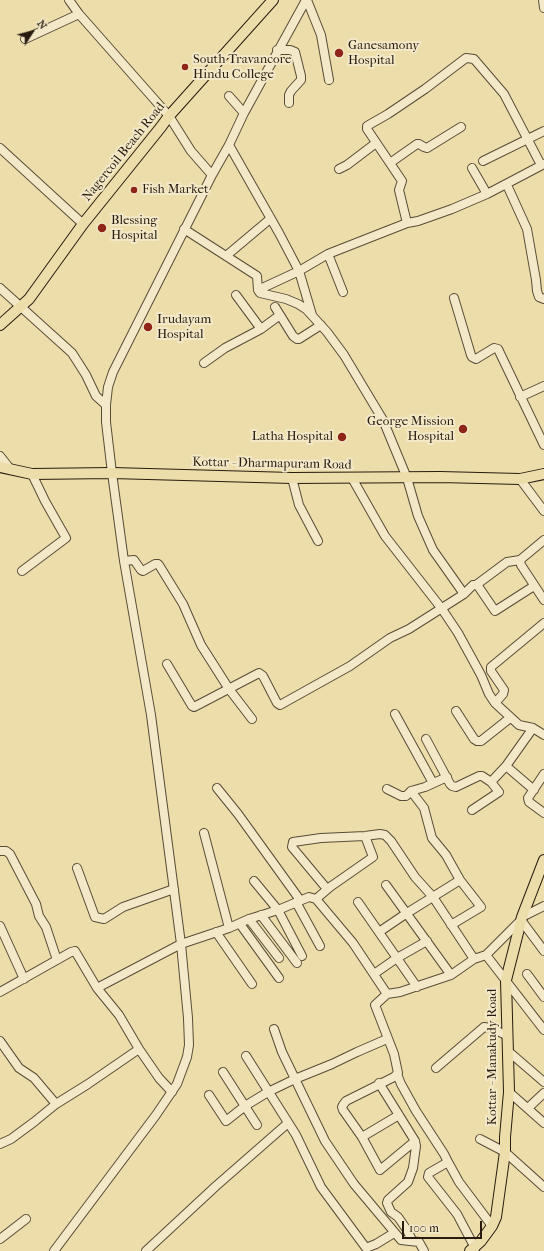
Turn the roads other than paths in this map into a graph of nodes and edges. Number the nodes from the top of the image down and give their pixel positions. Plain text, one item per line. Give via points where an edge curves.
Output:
1 (69, 0) edge
2 (274, 0) edge
3 (306, 0) edge
4 (543, 0) edge
5 (544, 8) edge
6 (79, 14) junction
7 (25, 39) dead end
8 (278, 50) junction
9 (329, 80) dead end
10 (229, 96) dead end
11 (290, 103) dead end
12 (244, 113) junction
13 (169, 116) junction
14 (461, 127) dead end
15 (544, 131) edge
16 (527, 140) junction
17 (376, 143) junction
18 (229, 145) junction
19 (0, 148) edge
20 (483, 161) dead end
21 (390, 163) junction
22 (542, 165) edge
23 (472, 168) dead end
24 (339, 169) dead end
25 (212, 175) junction
26 (506, 185) junction
27 (487, 194) junction
28 (270, 218) junction
29 (407, 223) junction
30 (83, 224) junction
31 (184, 229) junction
32 (328, 254) junction
33 (226, 256) junction
34 (298, 272) junction
35 (540, 280) edge
36 (0, 288) edge
37 (258, 290) junction
38 (343, 292) dead end
39 (236, 295) dead end
40 (454, 298) dead end
41 (544, 299) edge
42 (20, 306) junction
43 (275, 307) dead end
44 (280, 315) junction
45 (312, 315) junction
46 (0, 325) edge
47 (321, 325) junction
48 (260, 330) junction
49 (204, 363) dead end
50 (544, 386) edge
51 (520, 398) junction
52 (106, 405) junction
53 (544, 444) edge
54 (0, 456) edge
55 (0, 467) edge
56 (11, 470) junction
57 (112, 473) junction
58 (32, 474) junction
59 (544, 474) edge
60 (292, 478) junction
61 (352, 478) junction
62 (407, 478) junction
63 (520, 478) junction
64 (544, 511) edge
65 (544, 540) edge
66 (318, 541) dead end
67 (124, 560) junction
68 (520, 560) junction
69 (22, 572) dead end
70 (476, 585) junction
71 (534, 586) junction
72 (464, 594) junction
73 (544, 600) edge
74 (442, 609) junction
75 (544, 623) edge
76 (167, 664) dead end
77 (229, 689) junction
78 (495, 703) junction
79 (456, 711) dead end
80 (395, 714) dead end
81 (510, 718) junction
82 (252, 720) dead end
83 (533, 728) junction
84 (544, 735) edge
85 (426, 739) dead end
86 (506, 766) junction
87 (544, 774) edge
88 (447, 777) junction
89 (491, 782) junction
90 (433, 783) junction
91 (217, 788) dead end
92 (387, 789) dead end
93 (534, 790) junction
94 (411, 791) junction
95 (472, 810) dead end
96 (544, 813) edge
97 (204, 833) dead end
98 (365, 836) junction
99 (0, 851) edge
100 (544, 860) edge
101 (77, 868) dead end
102 (460, 880) junction
103 (254, 881) dead end
104 (386, 885) dead end
105 (174, 888) junction
106 (327, 889) junction
107 (433, 898) junction
108 (316, 899) junction
109 (298, 901) junction
110 (358, 902) dead end
111 (544, 906) edge
112 (278, 910) junction
113 (407, 913) junction
114 (261, 915) junction
115 (249, 919) junction
116 (522, 919) junction
117 (240, 924) junction
118 (451, 925) junction
119 (0, 926) edge
120 (229, 928) junction
121 (216, 932) junction
122 (379, 932) junction
123 (427, 941) junction
124 (181, 944) junction
125 (320, 946) dead end
126 (544, 950) edge
127 (486, 955) junction
128 (279, 958) dead end
129 (397, 958) junction
130 (474, 959) junction
131 (57, 960) junction
132 (374, 974) junction
133 (526, 974) dead end
134 (451, 975) junction
135 (279, 978) dead end
136 (24, 979) junction
137 (506, 980) junction
138 (252, 984) dead end
139 (418, 987) junction
140 (97, 988) junction
141 (0, 992) edge
142 (387, 994) junction
143 (544, 997) edge
144 (274, 1029) dead end
145 (544, 1030) edge
146 (508, 1036) junction
147 (387, 1040) junction
148 (0, 1041) edge
149 (139, 1049) junction
150 (508, 1051) junction
151 (246, 1056) dead end
152 (436, 1068) dead end
153 (223, 1072) dead end
154 (397, 1074) junction
155 (295, 1079) junction
156 (544, 1082) edge
157 (379, 1083) junction
158 (172, 1092) junction
159 (268, 1092) junction
160 (509, 1092) junction
161 (544, 1094) edge
162 (210, 1095) dead end
163 (56, 1104) junction
164 (245, 1106) junction
165 (528, 1108) junction
166 (399, 1115) junction
167 (288, 1123) junction
168 (544, 1123) edge
169 (257, 1125) dead end
170 (362, 1137) junction
171 (480, 1139) dead end
172 (415, 1141) junction
173 (0, 1144) edge
174 (505, 1152) junction
175 (448, 1162) junction
176 (544, 1187) edge
177 (26, 1219) dead end
178 (492, 1226) junction
179 (394, 1232) junction
180 (0, 1239) edge
181 (412, 1240) junction
182 (376, 1247) edge
183 (473, 1249) edge
184 (54, 1251) edge
185 (146, 1251) edge
186 (424, 1251) edge

1 - 6 street
2 - 13 main road, Nagercoil Beach Road
3 - 8 street
3 - 9 street via 321,35
4 - 5 street
6 - 7 street
6 - 13 street
8 - 11 street via 295,52 301,76 300,82 290,91
8 - 12 street
10 - 12 street
12 - 18 street
13 - 25 street via 191,151
13 - 30 main road, Nagercoil Beach Road
14 - 21 street via 427,148 417,144
15 - 16 street
16 - 17 street via 504,94 474,59 466,58 426,89 367,126
16 - 20 street
16 - 22 street
17 - 21 street
17 - 24 street
18 - 25 street
18 - 28 street
19 - 30 street
21 - 29 street via 402,181 399,190
22 - 26 street
23 - 27 street
25 - 31 street
26 - 27 street
26 - 35 street via 527,229
27 - 29 street via 452,210
28 - 33 street
28 - 34 street
29 - 32 street
30 - 42 main road, Nagercoil Beach Road via 29,299
31 - 33 street
31 - 52 street via 113,372
32 - 34 street
32 - 38 street
33 - 37 street via 257,276
34 - 37 street
34 - 45 street
35 - 41 street via 537,291 539,297
36 - 42 street
37 - 45 street via 260,293 298,304
39 - 48 street
40 - 51 street via 472,357 477,358 497,348
42 - 46 main road, Nagercoil Beach Road
42 - 52 street via 72,353 96,396
43 - 44 street
44 - 47 street via 298,340
44 - 48 street
45 - 47 street
47 - 62 street via 344,355 383,420
48 - 49 street via 225,348
50 - 51 street
51 - 53 street
52 - 57 street
54 - 56 street
55 - 56 main road, Kottar - Dharmapuram Road
56 - 58 main road, Kottar - Dharmapuram Road
57 - 58 main road, Kottar - Dharmapuram Road
57 - 60 main road, Kottar - Dharmapuram Road
57 - 67 street
58 - 69 street via 66,538
59 - 63 main road, Kottar - Dharmapuram Road
60 - 61 main road, Kottar - Dharmapuram Road
60 - 66 street via 299,505
61 - 62 main road, Kottar - Dharmapuram Road
61 - 74 street via 385,536
62 - 63 main road, Kottar - Dharmapuram Road
62 - 72 street via 418,516 433,550
63 - 64 street
65 - 68 street
67 - 77 street via 134,560 142,571 155,564 159,565 183,604 200,645
67 - 105 street via 152,715
68 - 70 street via 507,562
68 - 71 street
70 - 71 street via 496,611
70 - 72 street
71 - 73 street
72 - 74 street
74 - 77 street via 390,638 350,666 280,705 259,673
74 - 78 street via 458,633
75 - 78 street via 491,667 504,690
76 - 77 street via 194,707
77 - 82 street
78 - 81 street
79 - 81 street via 477,741 481,741
80 - 90 street
81 - 83 street
83 - 84 street
83 - 86 street
85 - 88 street
86 - 89 street
86 - 93 street
87 - 93 street
88 - 89 street via 454,787 479,776
88 - 90 street
89 - 95 street via 499,792
90 - 94 street
91 - 109 street
92 - 94 street via 401,796 406,796
93 - 96 street via 528,798 529,802
94 - 102 street via 424,808 432,838 446,855
97 - 120 street
98 - 106 street via 373,857
98 - 106 street via 293,842 292,847
98 - 107 street via 380,834 388,838
99 - 131 street via 10,854 36,904
100 - 116 main road, Kottar - Manakudy Road
101 - 105 street via 95,917 104,919 123,907
102 - 107 street
102 - 118 street via 481,907
103 - 112 street
104 - 113 street
105 - 124 street
106 - 108 street
107 - 113 street
107 - 118 street
108 - 109 street via 309,897
108 - 132 street via 353,943
109 - 112 street
109 - 125 street
110 - 122 street
111 - 116 street
112 - 114 street
112 - 114 street via 300,960
113 - 122 street
113 - 123 street
114 - 115 street
115 - 117 street
115 - 128 street
116 - 126 street
116 - 127 street
116 - 137 main road, Kottar - Manakudy Road
117 - 120 street
117 - 135 street
118 - 130 street
119 - 136 street
120 - 121 street
121 - 124 street
121 - 138 street
122 - 129 street
123 - 129 street
123 - 134 street
124 - 140 street
124 - 158 street via 188,1045 184,1068
127 - 130 street
127 - 137 street
129 - 132 street
129 - 139 street
130 - 134 street
131 - 136 street
131 - 140 street via 75,951
132 - 142 street
133 - 143 street
134 - 139 street
136 - 141 street
137 - 145 street
137 - 146 main road, Kottar - Manakudy Road
139 - 142 street
140 - 149 street via 119,1015
142 - 147 street via 375,1005
144 - 155 street
146 - 150 main road, Kottar - Manakudy Road
146 - 152 street via 484,1027
147 - 154 street via 394,1054
147 - 155 street
148 - 163 street via 19,1068 34,1078
149 - 158 street
149 - 163 street
150 - 156 street
150 - 160 main road, Kottar - Manakudy Road
151 - 159 street
153 - 164 street
154 - 157 street
154 - 175 street via 416,1111
155 - 159 street
155 - 179 street via 325,1141 354,1184
157 - 166 street
157 - 170 street via 342,1105
158 - 184 street
159 - 164 street
159 - 167 street
160 - 165 street
160 - 174 main road, Kottar - Manakudy Road
161 - 165 street
162 - 164 street via 226,1121
163 - 173 street via 11,1139
164 - 169 street
165 - 168 street
166 - 170 street
166 - 172 street
167 - 182 street via 321,1187 366,1248
167 - 185 street
170 - 172 street via 380,1170
171 - 174 street
172 - 181 street via 413,1168 408,1182 388,1200 391,1212 398,1216
174 - 176 street
174 - 178 main road, Kottar - Manakudy Road via 496,1217
175 - 178 street via 459,1182
175 - 183 street via 429,1173 428,1177 457,1214
177 - 180 street
178 - 183 main road, Kottar - Manakudy Road
179 - 181 street via 400,1240
179 - 182 street
181 - 186 street via 419,1242

